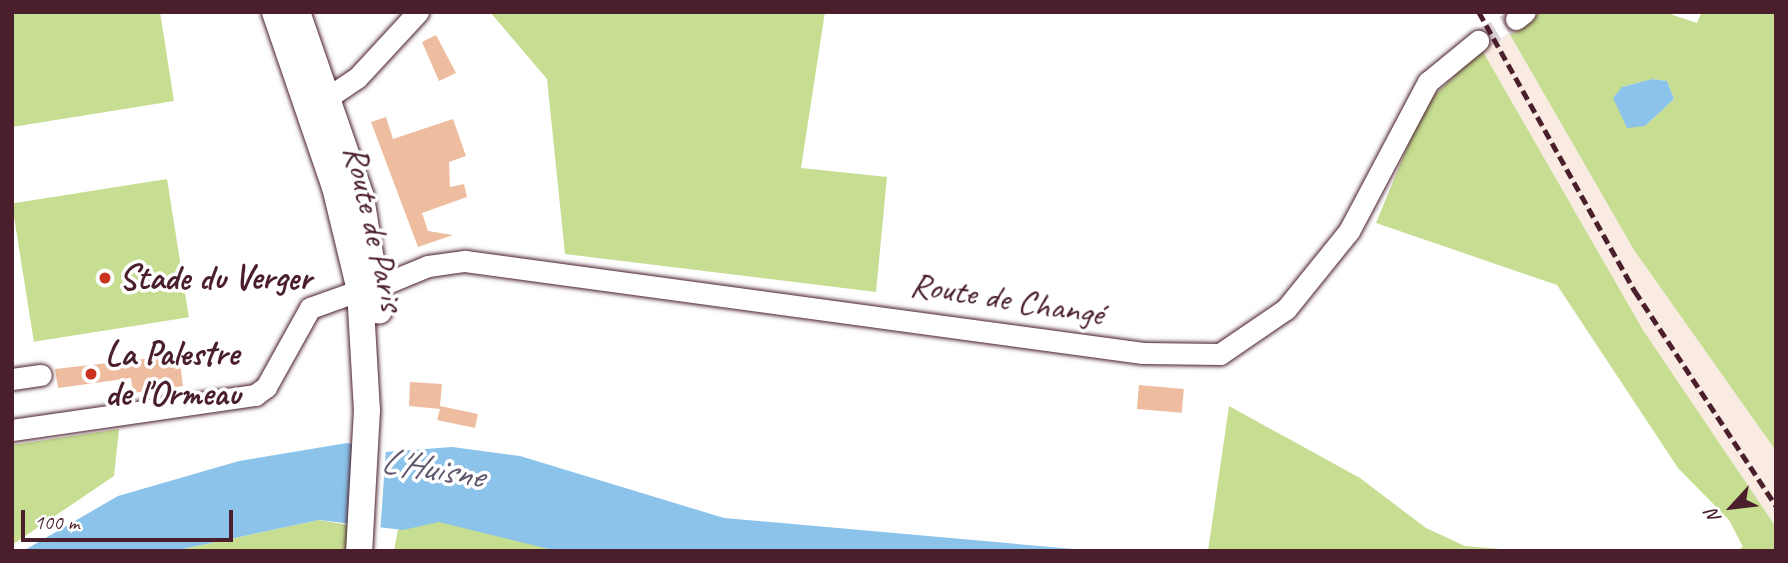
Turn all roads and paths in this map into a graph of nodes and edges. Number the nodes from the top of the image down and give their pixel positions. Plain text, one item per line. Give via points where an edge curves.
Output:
1 (275, 12) edge
2 (297, 12) edge
3 (418, 12) edge
4 (1478, 41) tunnel mouth
5 (327, 98) junction
6 (369, 288) junction
7 (41, 375) dead end
8 (12, 379) edge
9 (12, 430) edge
10 (365, 542) edge

1 - 6 main road, Route de Paris
2 - 5 main road, Route de Paris
3 - 5 street via 357,78
4 - 6 street, Route de Changé via 1428,82 1354,222 1286,310 1220,354 1143,353 465,261 428,266
5 - 6 main road, Route de Paris via 361,197
6 - 9 street, Route de Changé via 310,308 266,387 255,395
6 - 10 main road, Route de Paris via 372,437
7 - 8 street

